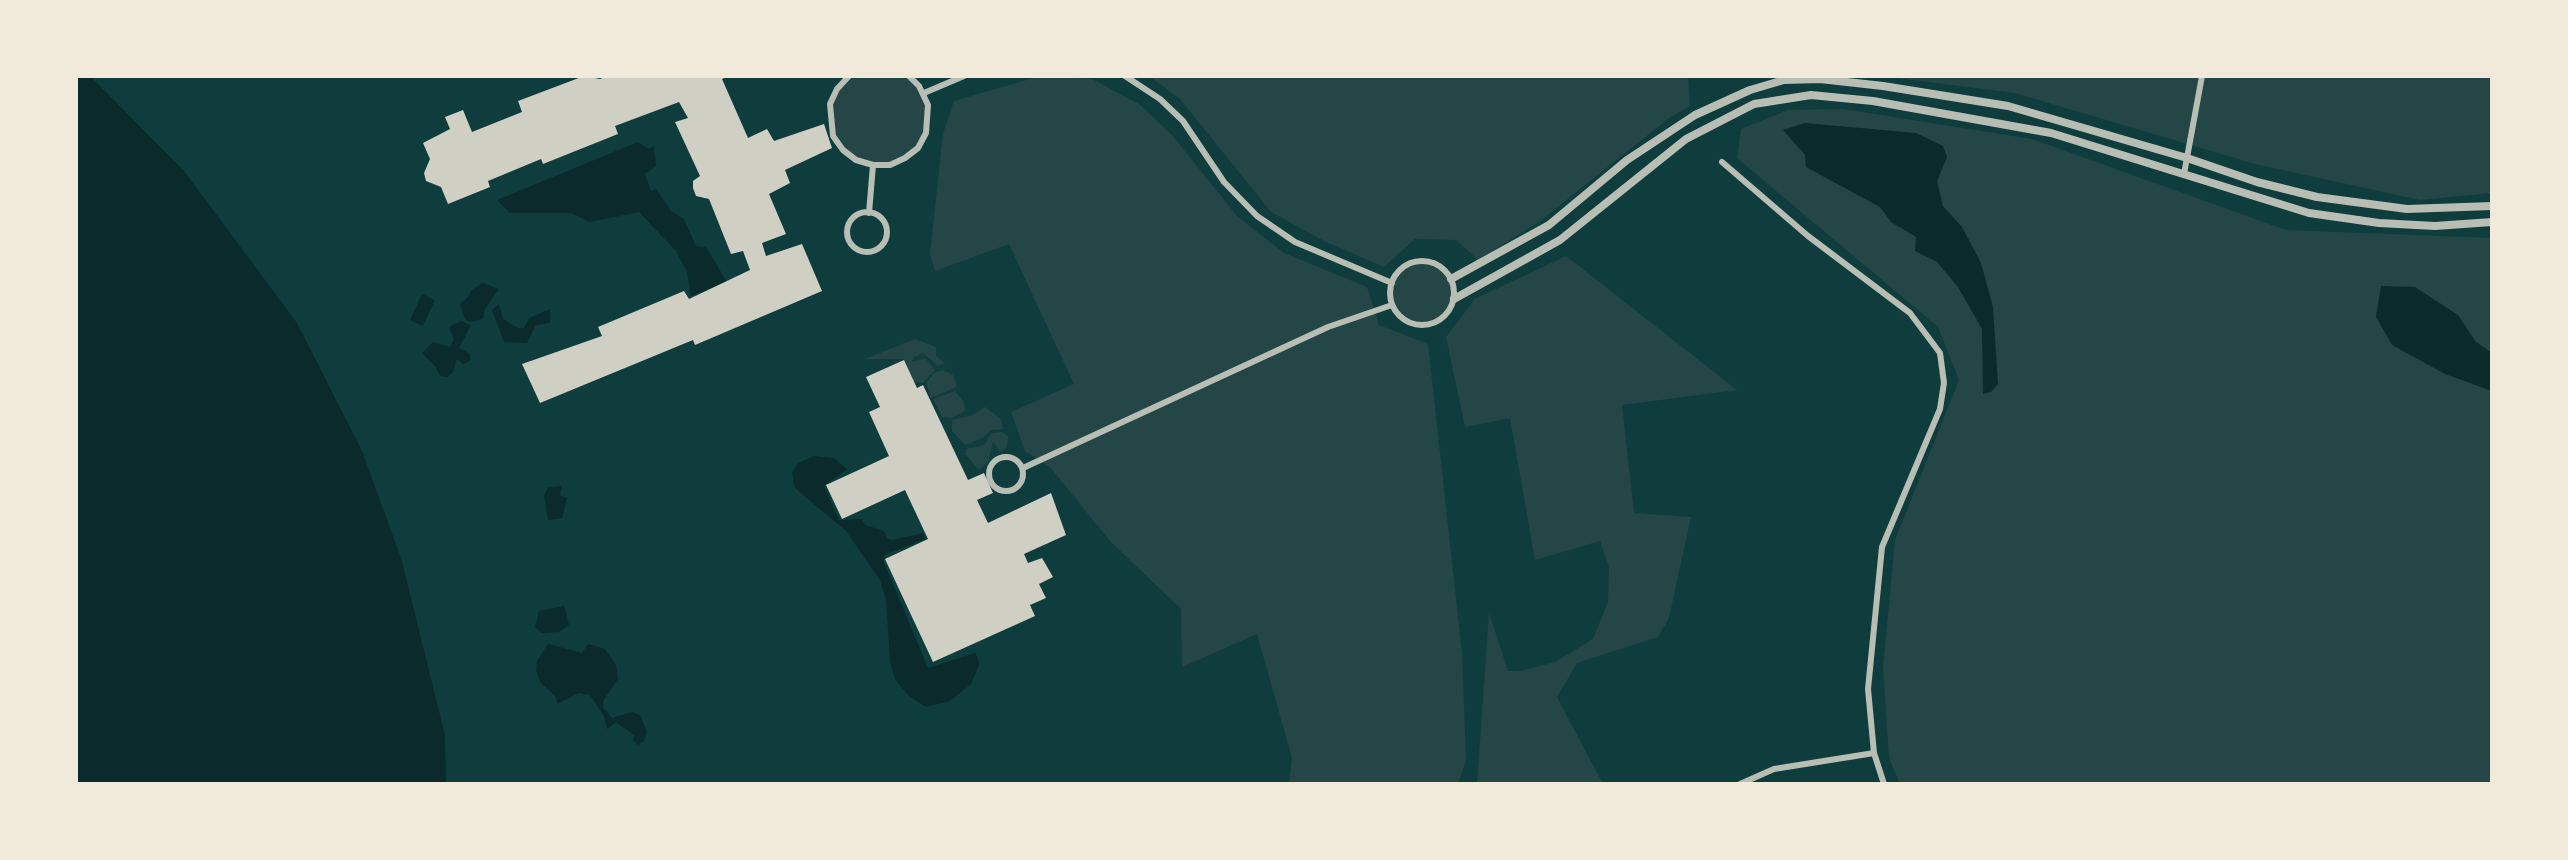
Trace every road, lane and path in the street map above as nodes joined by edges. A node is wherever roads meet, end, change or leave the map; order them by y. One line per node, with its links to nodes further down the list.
1 (833, 76): 7 (street)
2 (849, 76): 7 (street)
3 (909, 76): 8 (street)
4 (964, 76): 8 (street)
5 (1125, 76): 17 (street)
6 (2202, 76): 9 (street)
7 (842, 83): 11 (street)
8 (924, 93): 11 (street)
9 (2187, 158): 12 (street); 13 (street); 16 (street)
10 (1722, 162): 21 (street)
11 (873, 165): 14 (street)
12 (2184, 174): 15 (street); 18 (street)
13 (2492, 206)
14 (869, 213): 14 (street)
15 (2492, 222)
16 (1451, 279): 17 (street); 18 (street)
17 (1392, 283): 19 (street)
18 (1454, 299): 19 (street)
19 (1392, 305): 20 (street)
20 (1023, 468): 20 (street)
21 (1874, 753): 22 (street); 23 (street)
22 (1740, 784)
23 (1884, 784)

